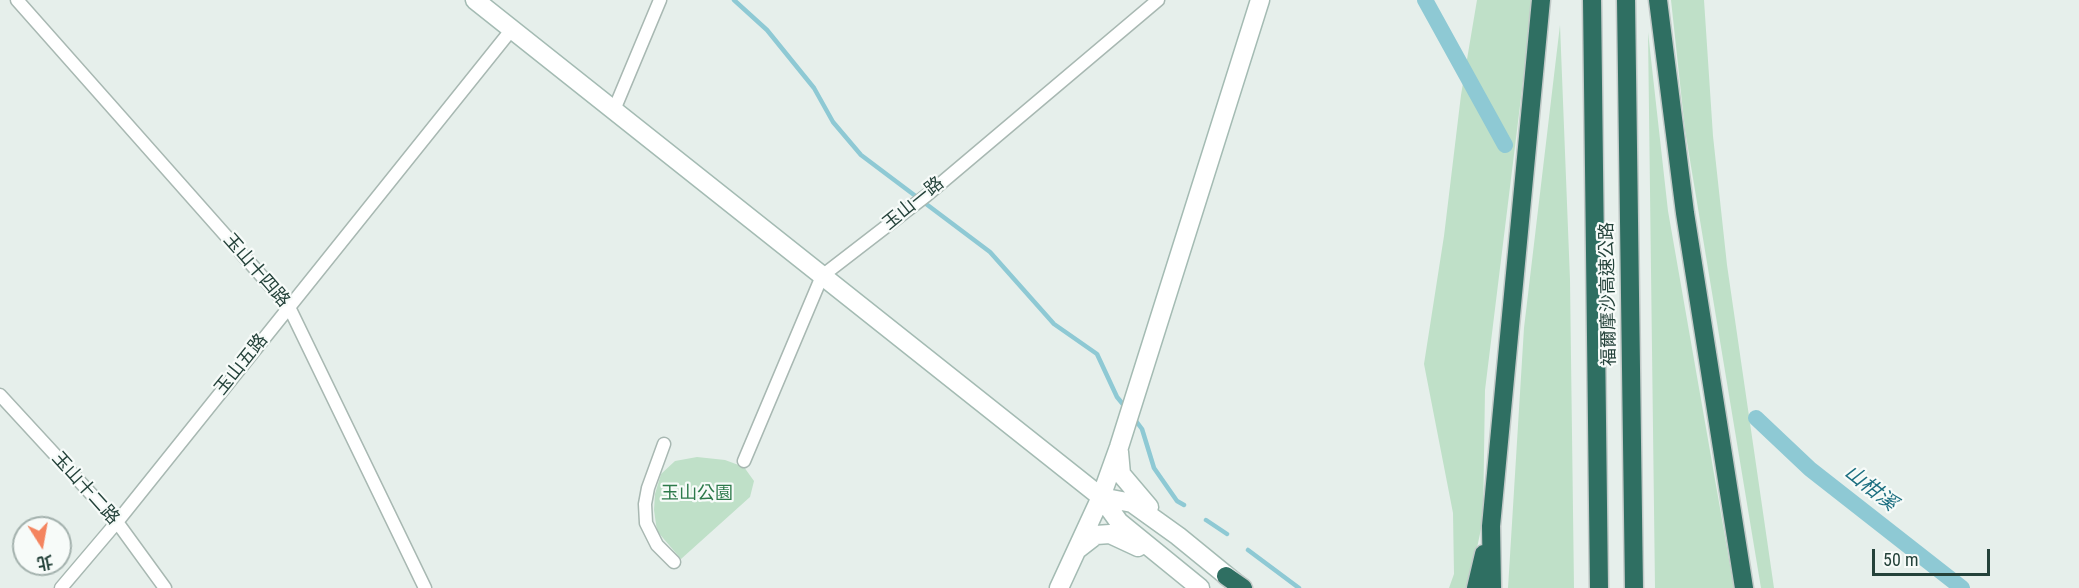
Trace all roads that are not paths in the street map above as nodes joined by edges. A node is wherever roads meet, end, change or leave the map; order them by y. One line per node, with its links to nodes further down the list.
1 (17, 0): 13 (street, 玉山十四路)
2 (475, 0): 10 (main road)
3 (660, 0): 11 (street)
4 (1158, 0): 12 (street, 玉山一路)
5 (1260, 0): 16 (main road)
6 (1541, 0): 20 (highway)
7 (1592, 0): 34 (highway, 福爾摩沙高速公路)
8 (1626, 0): 35 (highway, 福爾摩沙高速公路)
9 (1658, 0): 36 (highway)
10 (512, 29): 11 (main road); 13 (street, 玉山五路)
11 (614, 110): 12 (main road)
12 (822, 276): 17 (street, 玉山一路); 18 (main road)
13 (289, 307): 19 (street, 玉山五路); 28 (street, 玉山十四路)
14 (0, 395): 19 (street, 玉山十二路)
15 (664, 444): 23 (street)
16 (1119, 447): 18 (main road); 21 (main road)
17 (744, 461)
18 (1101, 497): 21 (main road); 22 (main road); 24 (main road)
19 (117, 522): 26 (street, 玉山五路); 27 (street, 玉山十二路)
20 (1491, 526): 32 (highway); 33 (highway)
21 (1178, 536): 25 (main road)
22 (1077, 550): 24 (main road); 29 (main road)
23 (674, 562)
24 (1168, 562): 30 (main road)
25 (1226, 576): 31 (highway)
26 (61, 588)
27 (165, 588)
28 (425, 588)
29 (1059, 588)
30 (1200, 588)
31 (1242, 588)
32 (1476, 588)
33 (1492, 588)
34 (1599, 588)
35 (1634, 588)
36 (1744, 588)

